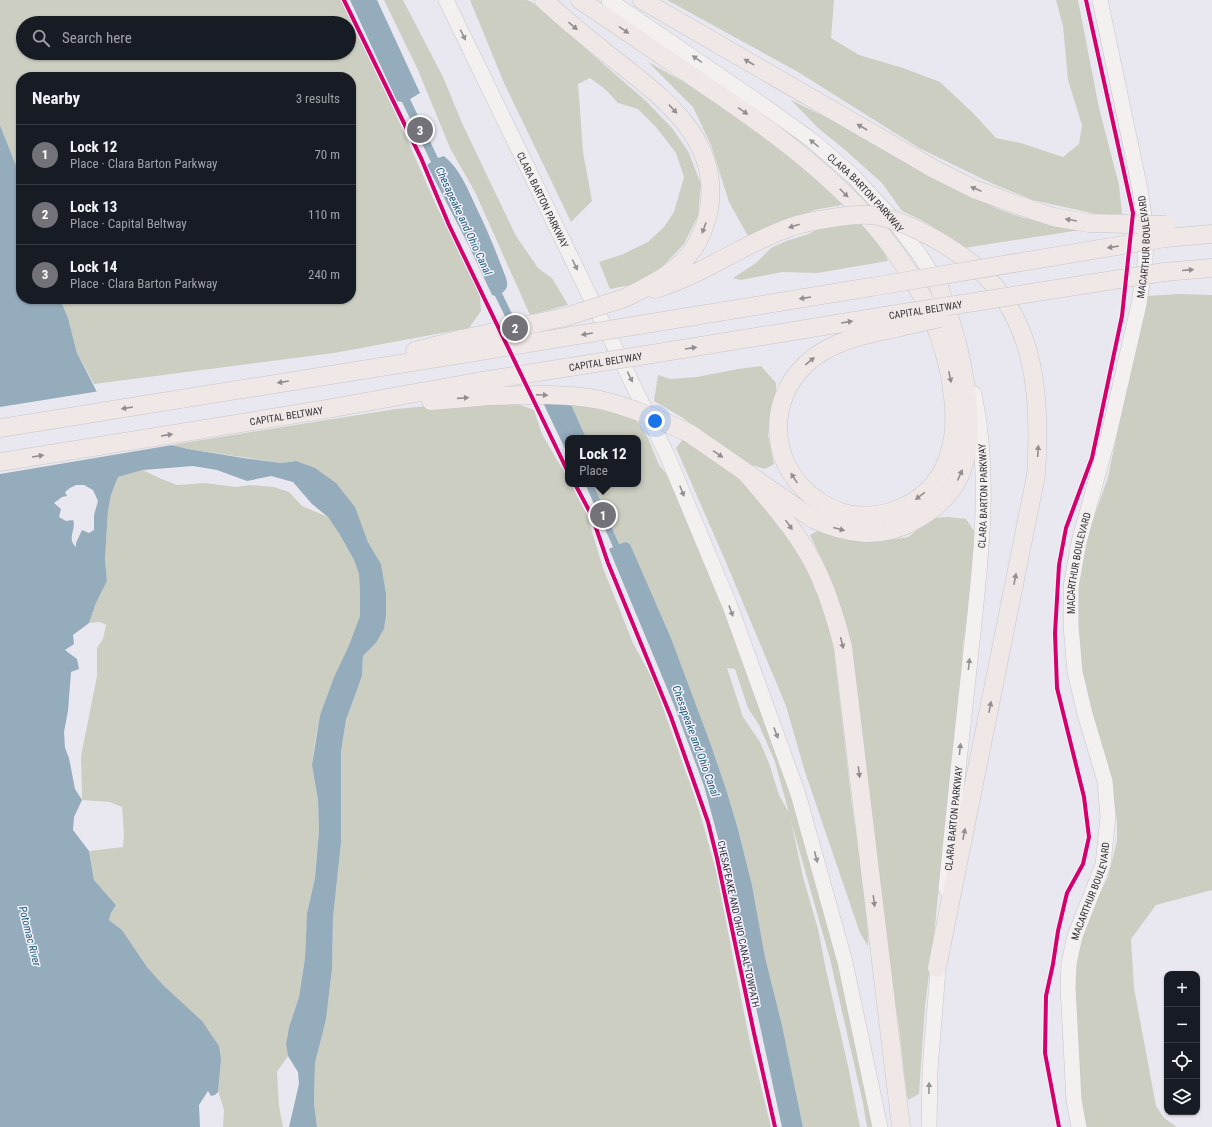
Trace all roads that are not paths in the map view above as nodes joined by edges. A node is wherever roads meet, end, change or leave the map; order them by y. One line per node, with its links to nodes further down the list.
1 (446, 0): 20 (main road, CLARA BARTON PARKWAY, one-way to 20)
2 (544, 0): 12 (highway, one-way to 12)
3 (580, 0): 13 (highway, one-way to 13)
4 (609, 0): 11 (main road, CLARA BARTON PARKWAY, one-way to 4)
5 (642, 0): 8 (highway, one-way to 5, bridge)
6 (1100, 0): 23 (main road, MACARTHUR BOULEVARD)
7 (1212, 227): 8 (highway)
8 (1165, 231): 9 (highway); 14 (highway, one-way to 14, bridge)
9 (1212, 234)
10 (1212, 268): 13 (highway, CAPITAL BELTWAY, one-way to 10, bridge)
11 (937, 280): 18 (highway, one-way to 11); 19 (main road, CLARA BARTON PARKWAY, one-way to 11)
12 (625, 298): 14 (highway, bridge); 19 (highway, one-way to 12, bridge)
13 (889, 322): 15 (highway, CAPITAL BELTWAY, one-way to 13, bridge)
14 (465, 346): 16 (highway, one-way to 16)
15 (486, 389): 17 (highway, CAPITAL BELTWAY, one-way to 15); 18 (highway, one-way to 18, bridge)
16 (0, 428)
17 (0, 462)
18 (746, 473): 21 (highway, one-way to 21)
19 (937, 968): 22 (main road, CLARA BARTON PARKWAY, one-way to 19)
20 (880, 1127)
21 (901, 1127)
22 (929, 1127)
23 (1080, 1127)

